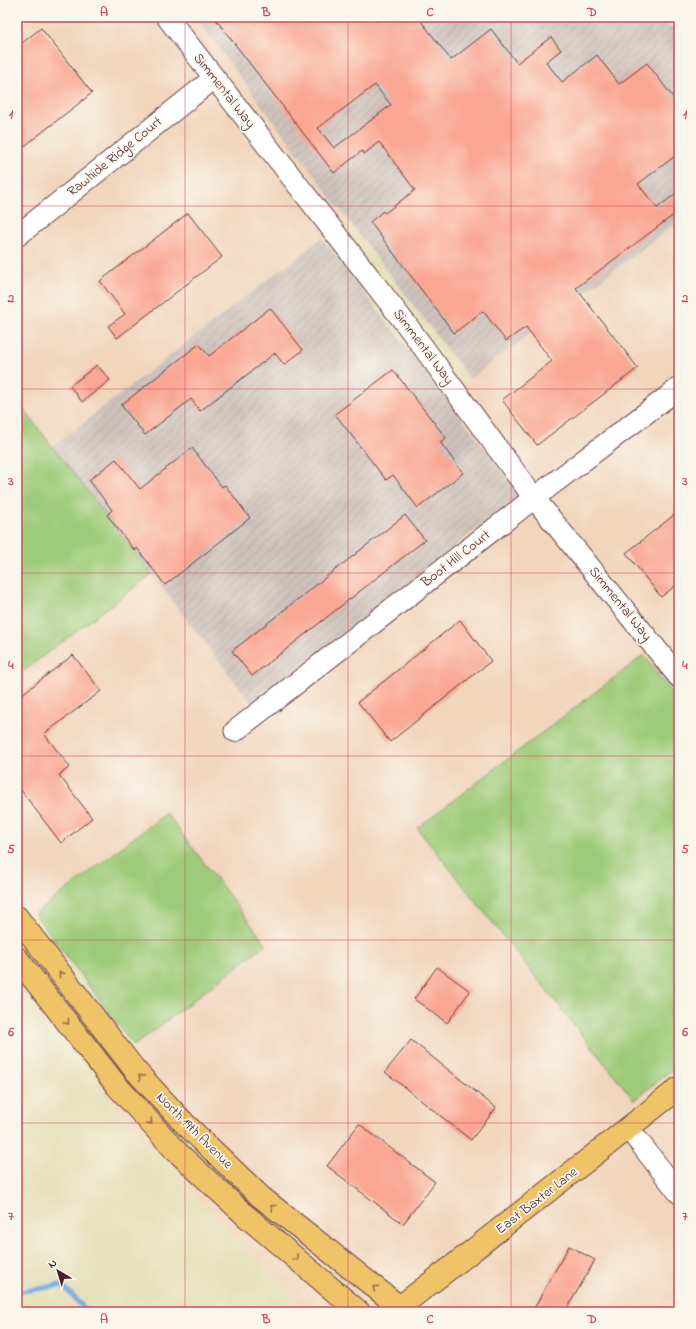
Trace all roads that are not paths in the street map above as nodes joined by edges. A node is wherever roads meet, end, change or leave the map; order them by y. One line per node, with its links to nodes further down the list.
1 (167, 17): 2 (street, Simmental Way)
2 (214, 79): 3 (street, Rawhide Ridge Court); 5 (street, Simmental Way)
3 (17, 236)
4 (679, 388): 5 (street, Boot Hill Court)
5 (534, 498): 6 (street, Simmental Way); 7 (street, Boot Hill Court)
6 (679, 677)
7 (234, 731)
8 (17, 917): 13 (main road, North 19th Avenue, one-way to 8)
9 (17, 958): 14 (main road, North 19th Avenue, one-way to 14)
10 (679, 1088): 11 (main road, East Baxter Lane)
11 (629, 1128): 12 (street); 13 (main road, East Baxter Lane)
12 (679, 1193)
13 (399, 1310)
14 (359, 1312)

